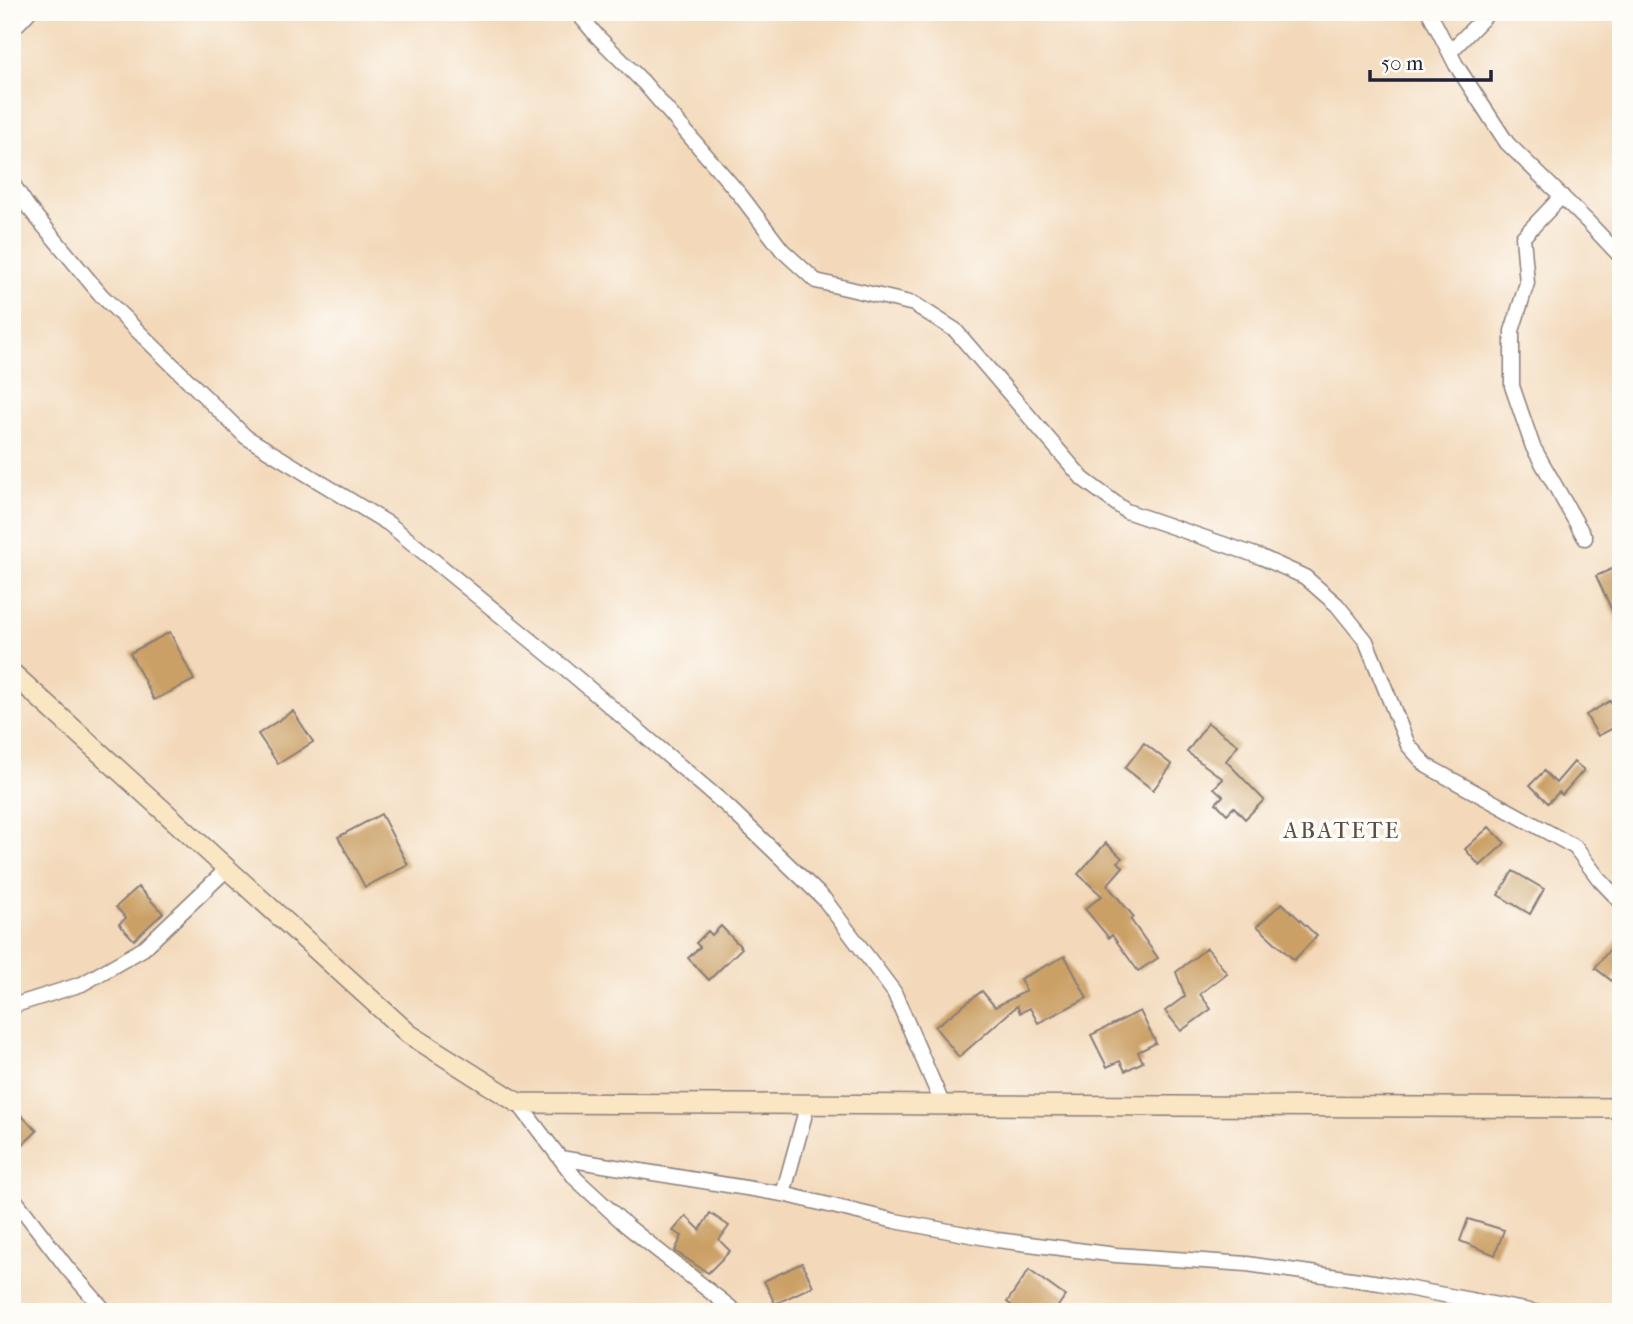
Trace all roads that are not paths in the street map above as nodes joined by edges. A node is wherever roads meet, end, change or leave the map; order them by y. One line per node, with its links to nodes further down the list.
1 (29, 12): 5 (street)
2 (577, 12): 13 (street)
3 (1429, 12): 6 (street)
4 (1489, 12): 6 (street)
5 (12, 30)
6 (1450, 52): 8 (street)
7 (12, 183): 17 (street)
8 (1562, 196): 9 (street); 10 (street)
9 (1621, 257)
10 (1585, 538)
11 (12, 673): 12 (main road)
12 (228, 868): 14 (street); 15 (main road)
13 (1621, 902)
14 (12, 1006)
15 (518, 1103): 16 (main road); 19 (street)
16 (808, 1103): 17 (main road); 20 (street)
17 (942, 1103): 18 (main road)
18 (1621, 1108)
19 (560, 1158): 20 (street); 23 (street)
20 (783, 1195): 24 (street)
21 (12, 1196): 22 (street)
22 (106, 1312)
23 (736, 1312)
24 (1535, 1312)

